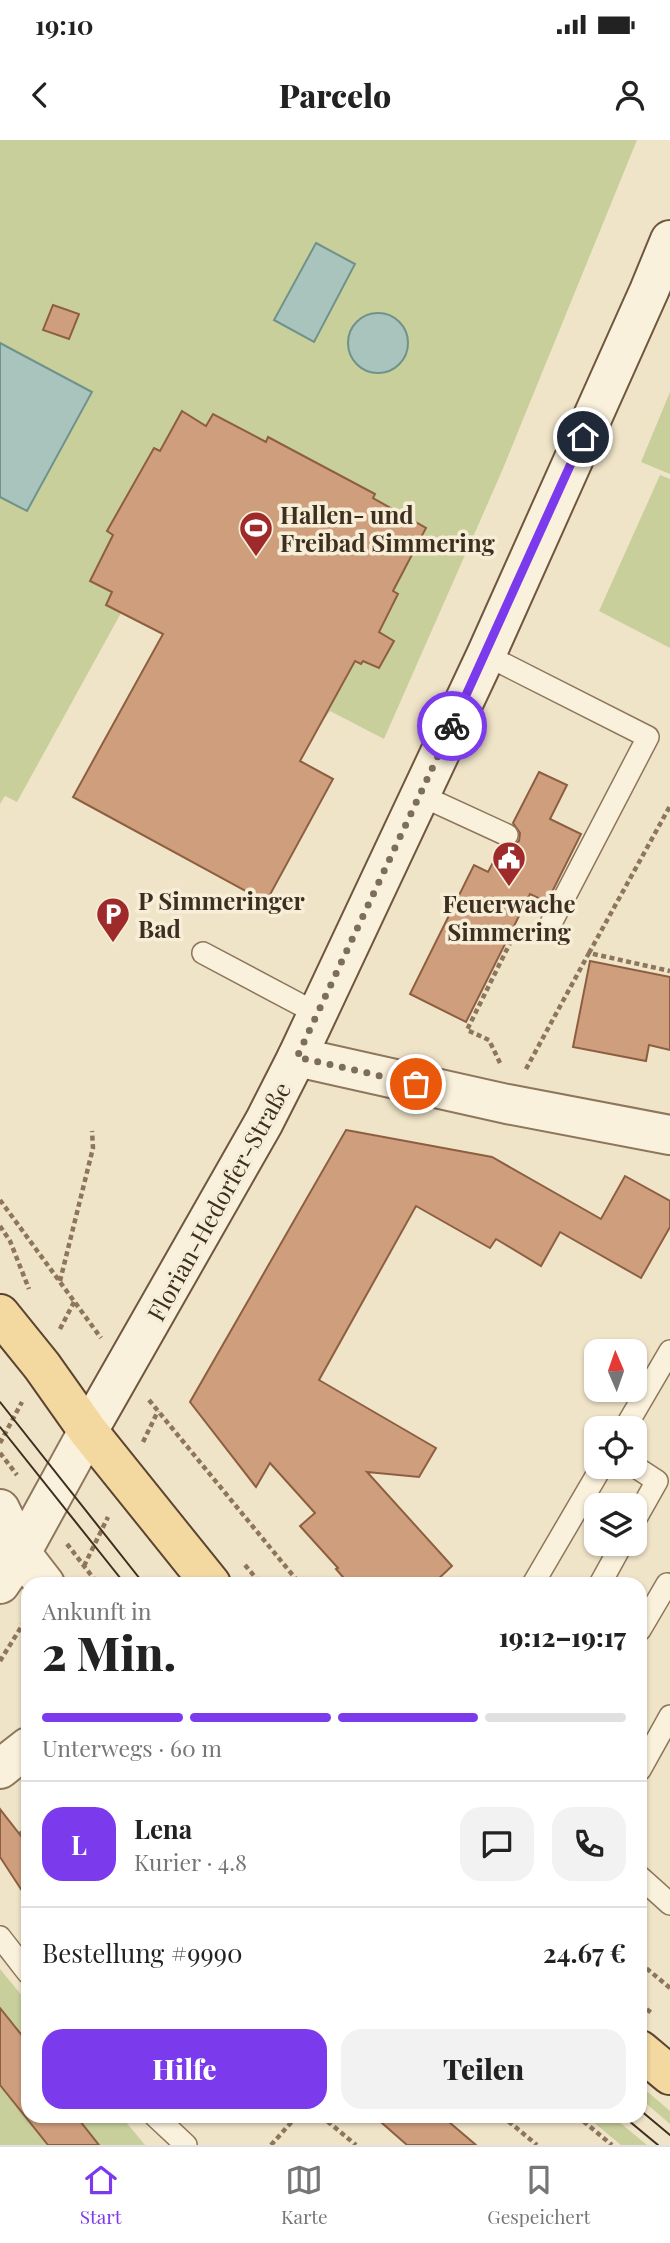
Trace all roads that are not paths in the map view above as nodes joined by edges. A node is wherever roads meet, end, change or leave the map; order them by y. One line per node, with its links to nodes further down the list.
1 (670, 240): 2 (main road, Florian-Hedorfer-Straße)
2 (486, 655): 3 (main road, Florian-Hedorfer-Straße); 5 (lane)
3 (420, 795): 4 (lane); 7 (main road, Florian-Hedorfer-Straße)
4 (507, 835)
5 (548, 929)
6 (203, 954): 7 (lane)
7 (316, 1013): 8 (main road, Florian-Hedorfer-Straße)
8 (297, 1057): 9 (main road); 13 (main road, Florian-Hedorfer-Straße)
9 (670, 1135)
10 (0, 1314): 13 (main road)
11 (670, 1351): 12 (lane)
12 (632, 1416)
13 (88, 1431): 18 (main road, Florian-Hedorfer-Straße); 21 (main road)
14 (647, 1474): 16 (lane)
15 (594, 1479): 22 (lane)
16 (647, 1499)
17 (0, 1509): 18 (main road)
18 (21, 1553): 20 (main road); 24 (main road, Florian-Hedorfer-Straße)
19 (615, 1556): 23 (lane)
20 (40, 1577)
21 (205, 1577)
22 (537, 1577)
23 (604, 1577)
24 (0, 1584)
25 (670, 1586): 26 (lane)
26 (647, 1618)
27 (670, 1716): 29 (lane)
28 (21, 1752): 30 (main road)
29 (647, 1757)
30 (0, 1769)
31 (647, 1882): 32 (lane)
32 (669, 1899)
33 (0, 1937): 34 (lane)
34 (21, 1964)
35 (647, 2056): 36 (main road)
36 (670, 2075)
37 (162, 2123): 38 (lane)
38 (186, 2145)

